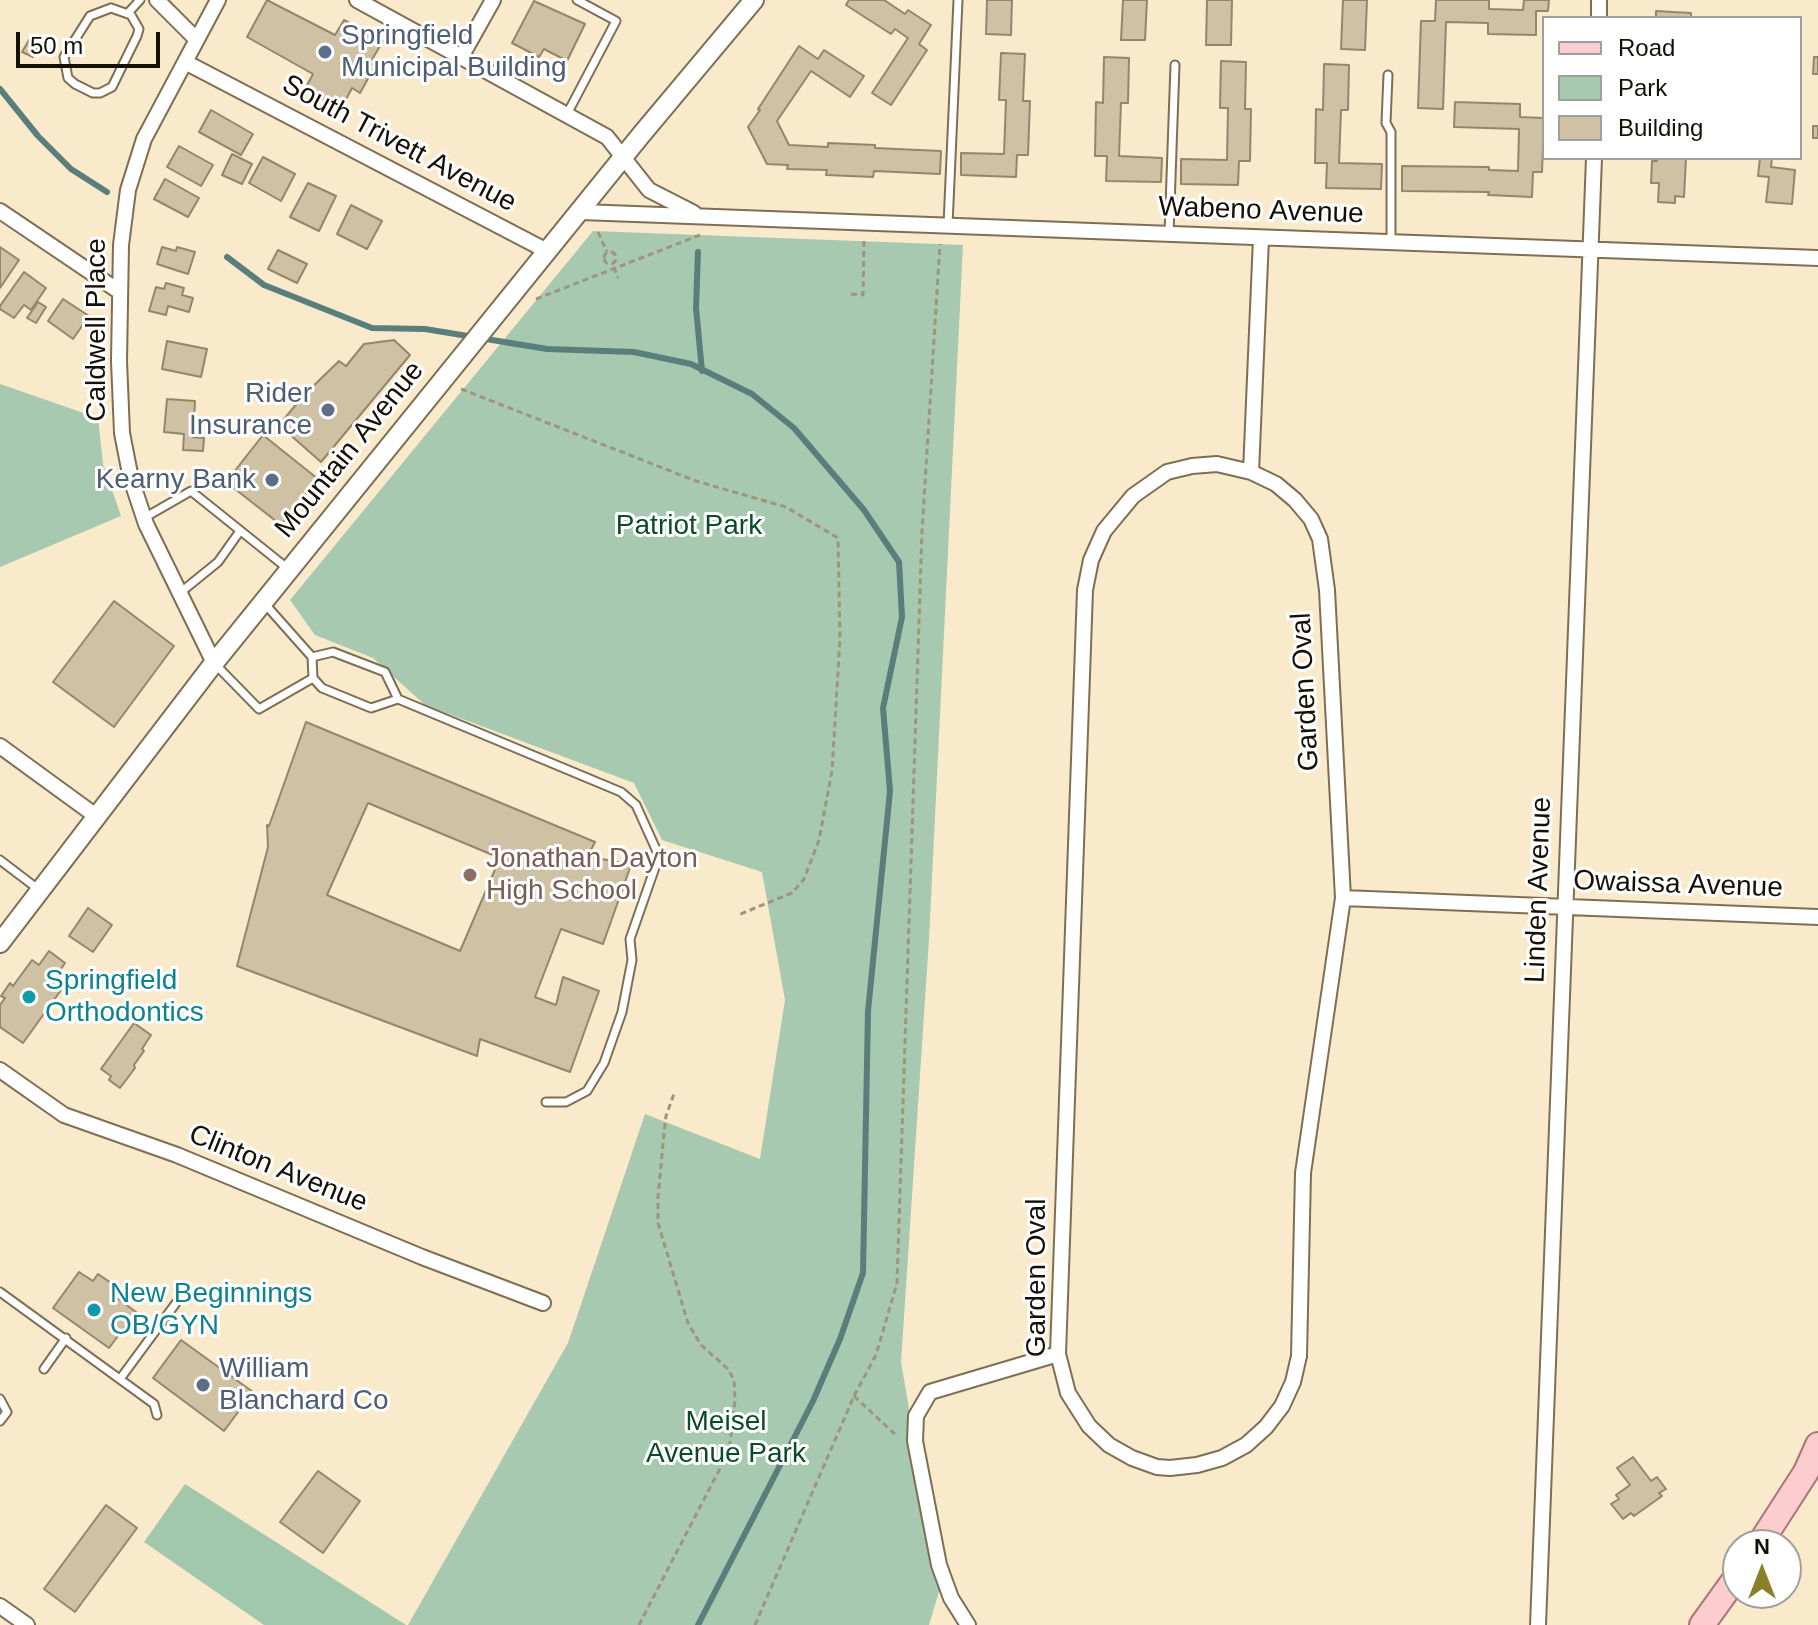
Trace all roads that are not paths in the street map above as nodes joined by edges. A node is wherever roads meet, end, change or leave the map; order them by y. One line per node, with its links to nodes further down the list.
1 (140, 0): 9 (lane)
2 (157, 0): 10 (street)
3 (218, 0): 10 (street, Caldwell Place)
4 (357, 0): 11 (street, Wabeno Avenue)
5 (493, 0): 11 (street)
6 (577, 0): 15 (lane)
7 (754, 0): 16 (street, Mountain Avenue)
8 (958, 0): 21 (lane)
9 (128, 13): 9 (lane)
10 (196, 39): 12 (street, Caldwell Place)
11 (461, 57): 15 (street, Wabeno Avenue)
12 (185, 62): 26 (street, South Trivett Avenue); 28 (street, Caldwell Place)
13 (1175, 65): 22 (lane)
14 (1388, 75): 24 (lane)
15 (566, 116): 16 (street, Wabeno Avenue)
16 (625, 157): 19 (street, Mountain Avenue); 20 (street, Wabeno Avenue)
17 (1594, 160): 25 (street, Linden Avenue)
18 (0, 211): 28 (street)
19 (581, 212): 20 (street, Wabeno Avenue); 26 (street, Mountain Avenue)
20 (702, 217): 21 (street, Wabeno Avenue)
21 (948, 225): 22 (street, Wabeno Avenue)
22 (1169, 234): 23 (street, Wabeno Avenue)
23 (1261, 238): 24 (street, Wabeno Avenue); 29 (street)
24 (1391, 242): 25 (street, Wabeno Avenue)
25 (1590, 249): 27 (street, Wabeno Avenue); 44 (street, Linden Avenue)
26 (547, 251): 32 (street, Mountain Avenue)
27 (1818, 258)
28 (120, 292): 30 (street, Caldwell Place)
29 (1251, 472): 43 (street, Garden Oval); 53 (street, Garden Oval)
30 (144, 518): 31 (lane); 33 (street, Caldwell Place)
31 (240, 531): 32 (lane); 33 (lane)
32 (289, 569): 34 (street, Mountain Avenue)
33 (181, 592): 36 (street, Caldwell Place)
34 (263, 602): 35 (lane); 36 (street, Mountain Avenue)
35 (312, 657): 37 (lane); 38 (lane)
36 (214, 663): 37 (lane); 40 (street, Mountain Avenue)
37 (313, 678): 38 (lane)
38 (398, 699): 48 (lane)
39 (0, 746): 40 (street)
40 (96, 816): 42 (street, Mountain Avenue)
41 (0, 860): 42 (lane)
42 (40, 890): 46 (street, Mountain Avenue)
43 (1343, 898): 44 (street, Owaissa Avenue); 53 (street, Garden Oval)
44 (1564, 907): 45 (street, Owaissa Avenue); 65 (street, Linden Avenue)
45 (1818, 917)
46 (0, 943)
47 (0, 1070): 51 (street, Clinton Avenue)
48 (546, 1102)
49 (0, 1292): 52 (lane)
50 (176, 1303): 55 (lane)
51 (543, 1303)
52 (66, 1338): 54 (lane); 55 (lane)
53 (1058, 1354): 64 (street)
54 (44, 1369)
55 (120, 1379): 57 (lane)
56 (0, 1399): 58 (lane)
57 (157, 1415)
58 (0, 1421)
59 (1818, 1445): 60 (main road)
60 (1769, 1529)
61 (1722, 1597): 66 (main road)
62 (0, 1606): 63 (street)
63 (27, 1625)
64 (968, 1625)
65 (1538, 1625)
66 (1702, 1625)

